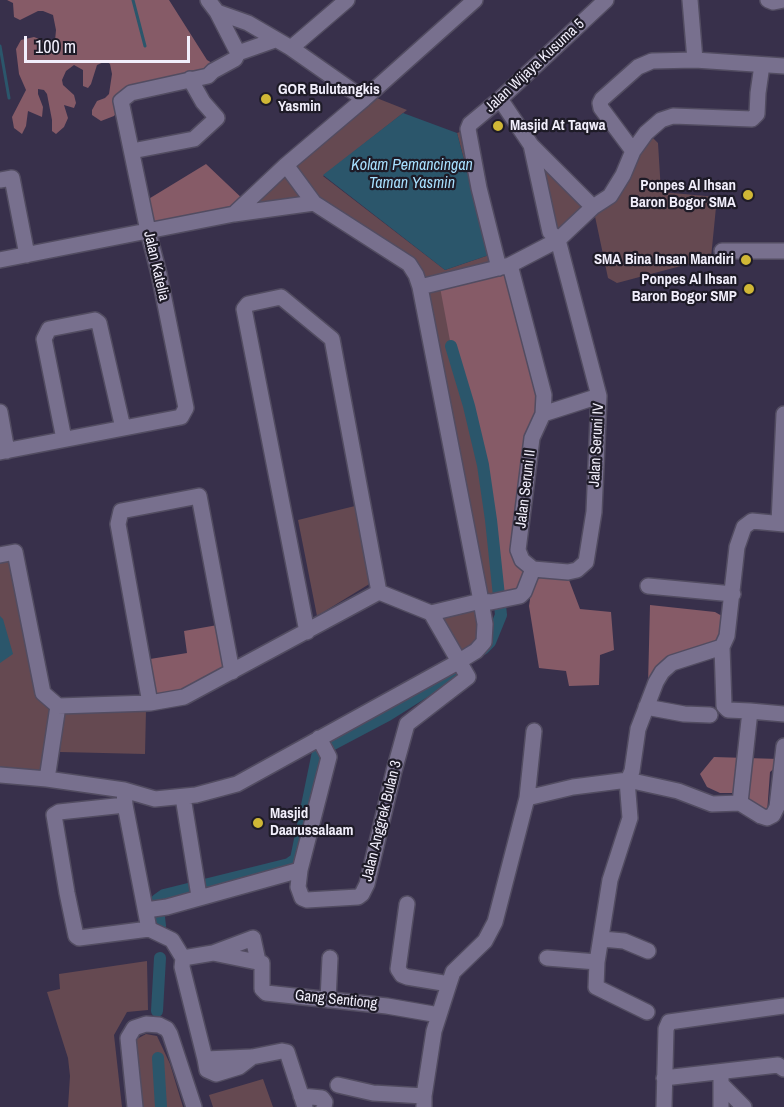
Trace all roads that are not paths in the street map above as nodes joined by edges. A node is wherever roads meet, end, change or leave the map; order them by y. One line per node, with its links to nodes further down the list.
1 (347, 0): 9 (street)
2 (475, 0): 15 (street)
3 (606, 0): 16 (street, Jalan Wijaya Kusuma 5)
4 (690, 0): 11 (street)
5 (768, 0): 6 (street)
6 (784, 0)
7 (213, 6): 8 (street); 10 (street)
8 (276, 40): 9 (street); 10 (street, Jalan Katelia)
9 (291, 48): 15 (street)
10 (238, 53): 14 (street, Jalan Katelia)
11 (695, 60): 12 (street); 20 (street)
12 (762, 65): 13 (street); 20 (street)
13 (784, 66)
14 (190, 79): 19 (street, Jalan Katelia); 19 (street)
15 (364, 99): 21 (street)
16 (500, 99): 17 (street, Jalan Wijaya Kusuma 5); 18 (street)
17 (468, 133): 32 (street, Jalan Seruni II)
18 (531, 145): 24 (street); 27 (street, Jalan Seruni IV)
19 (132, 151): 26 (street, Jalan Katelia)
20 (633, 151): 24 (street)
21 (286, 165): 23 (street); 25 (street)
22 (0, 180): 30 (street)
23 (314, 202): 25 (street); 33 (street)
24 (593, 207): 27 (street)
25 (234, 214): 26 (street)
26 (148, 231): 30 (street); 38 (street, Jalan Katelia)
27 (558, 240): 32 (street); 34 (street, Jalan Seruni IV)
28 (722, 251): 29 (street)
29 (784, 252)
30 (27, 255): 31 (street)
31 (0, 260)
32 (504, 267): 33 (street); 36 (street, Jalan Seruni II)
33 (420, 286): 47 (street)
34 (599, 396): 36 (street); 43 (street, Jalan Seruni IV)
35 (0, 412): 40 (street)
36 (543, 414): 43 (street, Jalan Seruni II)
37 (784, 414): 41 (street)
38 (123, 428): 39 (street, Jalan Katelia); 39 (street)
39 (64, 439): 40 (street, Jalan Katelia)
40 (3, 452)
41 (782, 523): 46 (street)
42 (0, 555): 54 (street)
43 (532, 569): 47 (street)
44 (648, 586): 46 (street)
45 (379, 592): 48 (street); 49 (street); 49 (street)
46 (733, 594): 50 (street)
47 (487, 601): 48 (street); 51 (street)
48 (431, 613): 51 (street)
49 (307, 633): 52 (street)
50 (722, 647): 55 (street); 56 (street)
51 (462, 668): 60 (street); 69 (street, Jalan Anggrek Bulan 3)
52 (232, 672): 53 (street); 53 (street)
53 (150, 703): 54 (street)
54 (58, 706): 63 (street)
55 (646, 707): 58 (street); 64 (street)
56 (750, 711): 57 (street); 68 (street)
57 (784, 714)
58 (710, 716)
59 (534, 731): 67 (street)
60 (322, 744): 65 (street); 69 (street, Jalan Anggrek Bulan 3)
61 (784, 746): 68 (street)
62 (0, 775): 63 (street)
63 (47, 779): 66 (street)
64 (627, 780): 67 (street); 68 (street); 74 (street)
65 (183, 797): 66 (street); 70 (street)
66 (125, 798): 72 (street); 73 (street)
67 (528, 798): 82 (street)
68 (740, 803)
69 (300, 870): 70 (street)
70 (198, 889): 72 (street)
71 (406, 904): 82 (street)
72 (148, 909): 73 (street)
73 (149, 929): 77 (street)
74 (602, 939): 75 (street); 81 (street)
75 (648, 951)
76 (213, 953): 77 (street); 80 (street); 80 (street)
77 (183, 958): 91 (street)
78 (330, 958): 83 (street)
79 (547, 958): 81 (street)
80 (260, 962): 83 (street, Gang Sentiong)
81 (597, 962): 85 (street)
82 (448, 984): 86 (street)
83 (328, 1000): 86 (street, Gang Sentiong)
84 (784, 1006): 88 (street)
85 (647, 1012)
86 (439, 1015): 92 (street)
87 (784, 1069): 89 (street)
88 (664, 1078): 89 (street); 96 (street)
89 (722, 1079): 97 (street); 98 (street)
90 (338, 1085): 92 (street)
91 (303, 1101): 95 (street)
92 (424, 1101)
93 (135, 1107): 94 (street)
94 (194, 1107)
95 (324, 1107)
96 (664, 1107)
97 (721, 1107)
98 (744, 1107)

